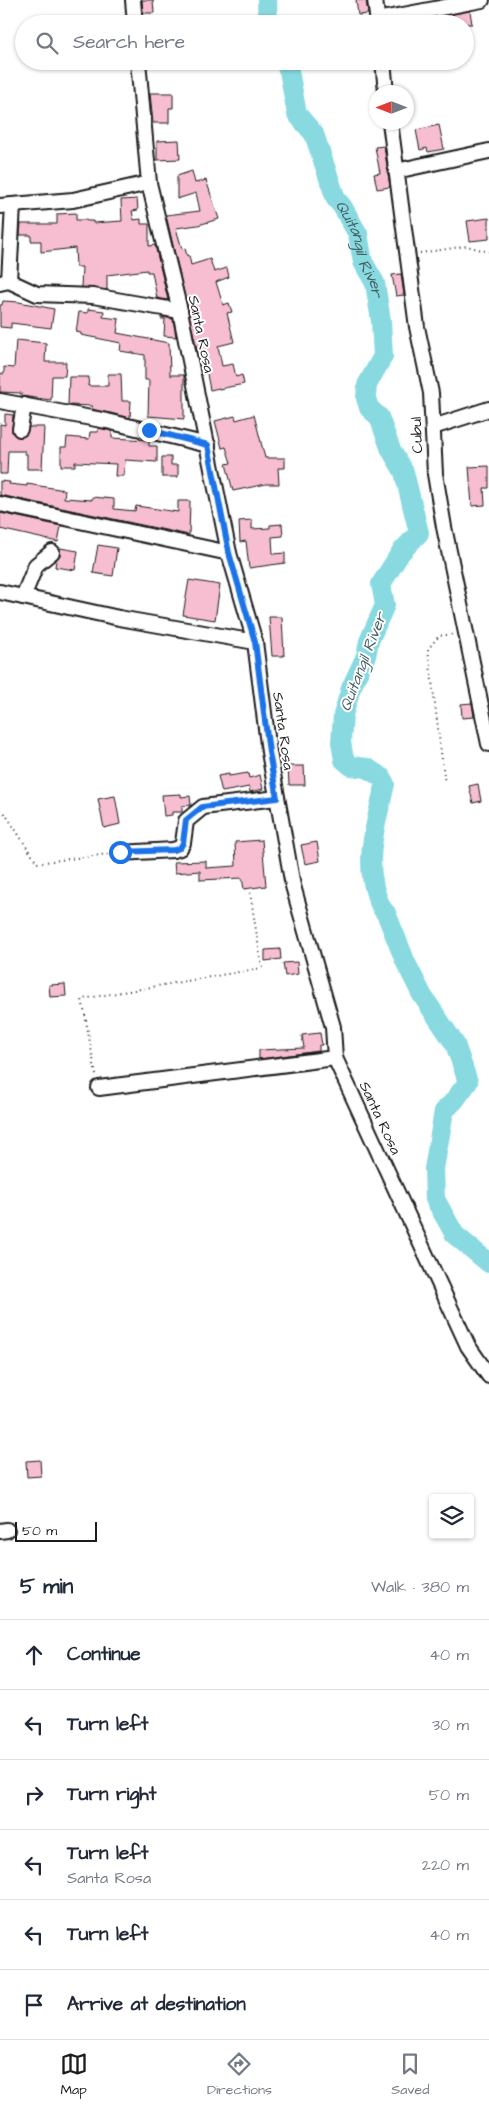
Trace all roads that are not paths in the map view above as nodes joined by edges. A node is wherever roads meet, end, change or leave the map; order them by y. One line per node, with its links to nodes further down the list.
1 (133, 0): 4 (street)
2 (375, 0): 5 (street)
3 (482, 0): 6 (street)
4 (134, 15)
5 (377, 15)
6 (411, 15)
7 (139, 70): 13 (street, Santa Rosa)
8 (384, 70): 9 (street)
9 (385, 85)
10 (391, 130): 12 (street, Cubul)
11 (489, 151): 12 (street)
12 (396, 171): 20 (street, Cubul)
13 (149, 183): 14 (street); 16 (street, Santa Rosa)
14 (7, 205): 15 (street)
15 (5, 282): 16 (street)
16 (180, 311): 22 (street, Santa Rosa)
17 (0, 401): 18 (street)
18 (24, 405): 21 (street); 22 (street)
19 (489, 409): 20 (street)
20 (433, 428): 29 (street, Cubul)
21 (20, 429)
22 (208, 445): 25 (street, Santa Rosa)
23 (0, 504): 25 (street)
24 (52, 552): 27 (street)
25 (229, 553): 28 (street, Santa Rosa)
26 (0, 592): 27 (street)
27 (23, 597): 28 (street)
28 (255, 642): 30 (street, Santa Rosa)
29 (489, 744)
30 (277, 798): 31 (street); 32 (street, Santa Rosa)
31 (120, 852)
32 (335, 1058): 33 (street); 34 (street, Santa Rosa)
33 (99, 1088)
34 (489, 1376)

